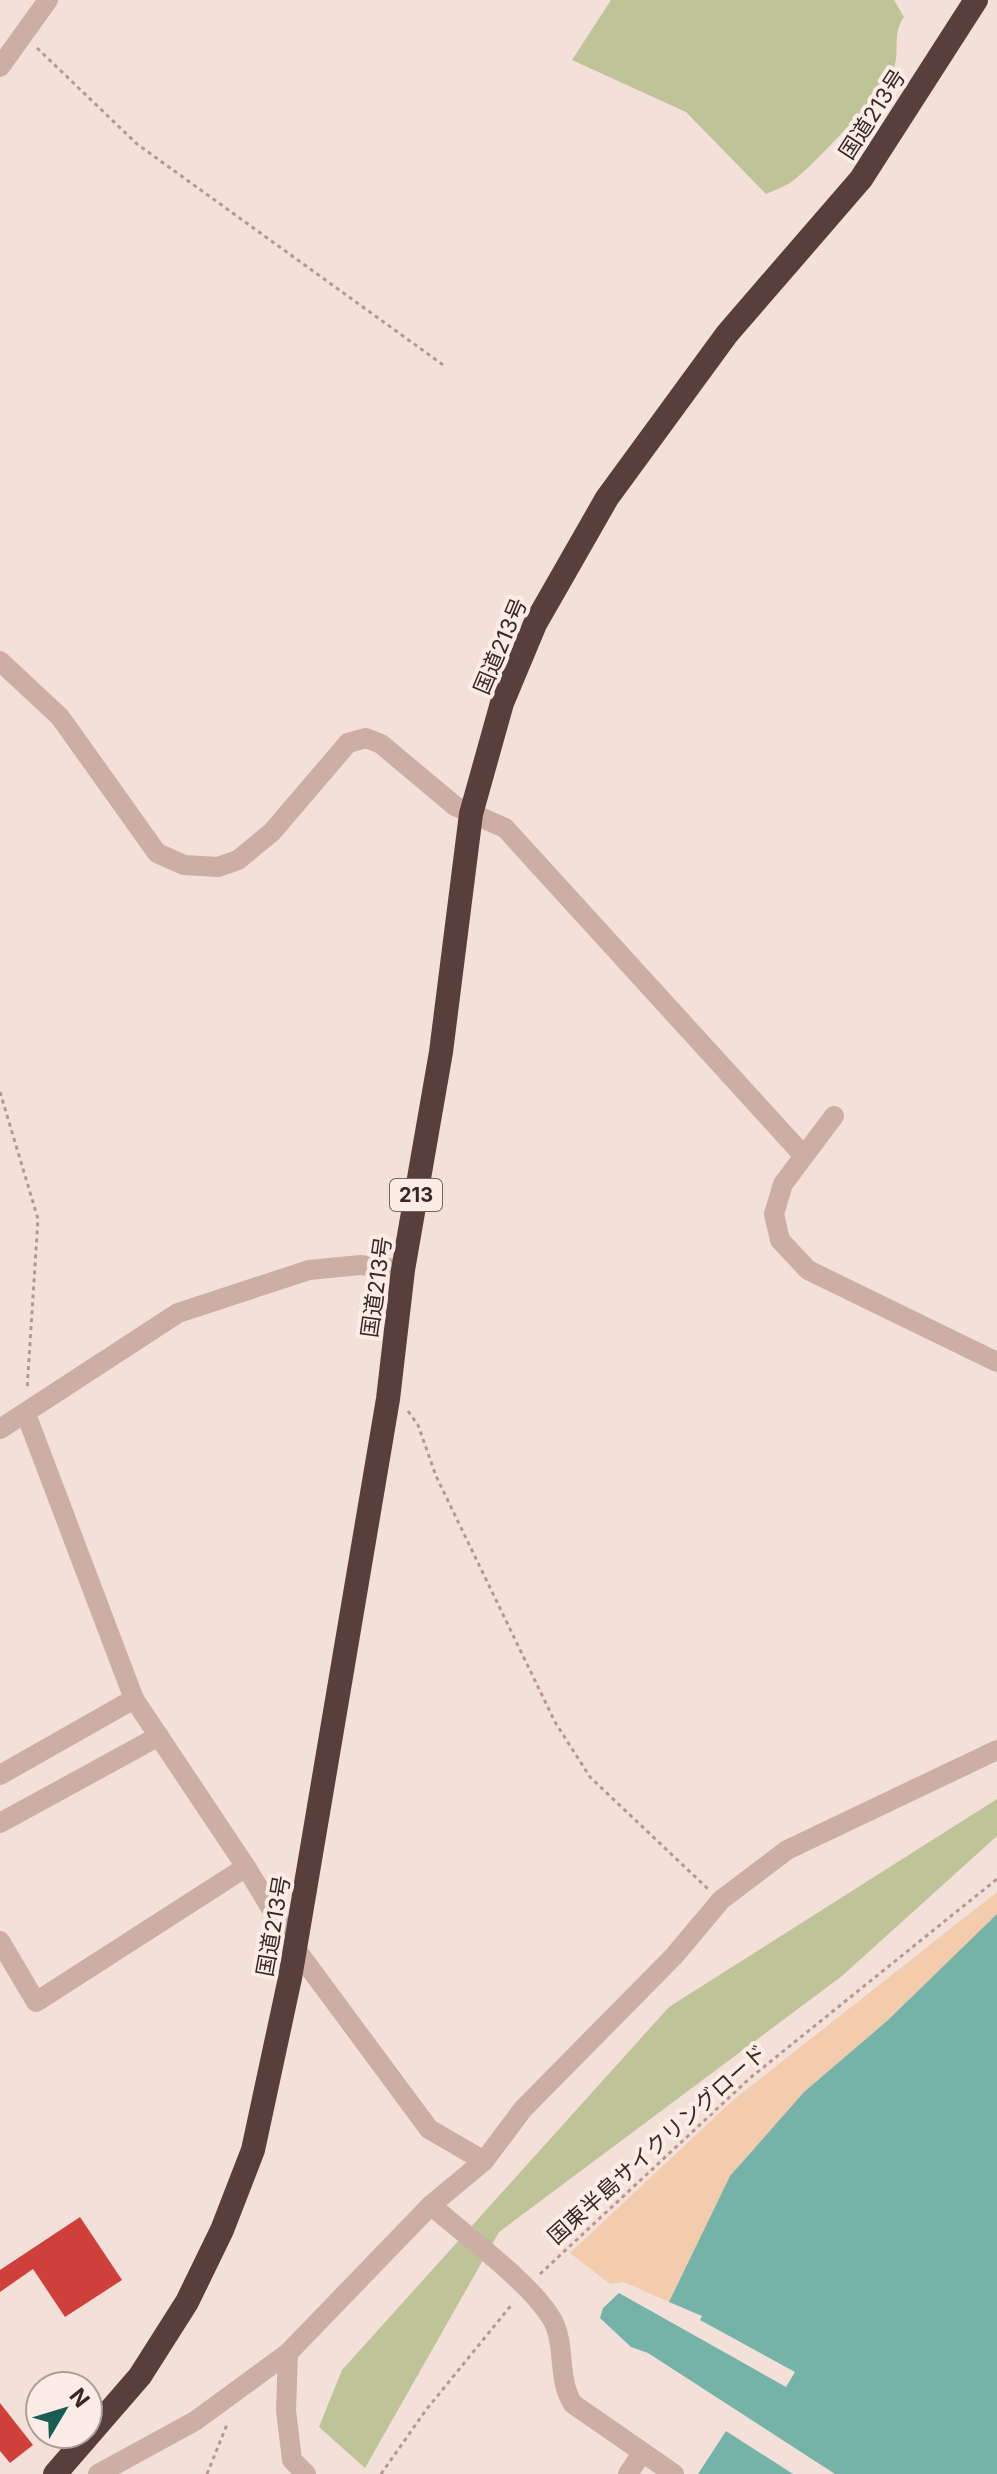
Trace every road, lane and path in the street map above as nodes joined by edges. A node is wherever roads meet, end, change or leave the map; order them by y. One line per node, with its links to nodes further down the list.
1 (48, 0): 3 (street)
2 (976, 0): 7 (highway, 国道213号 / 213)
3 (24, 35): 4 (street); 5 (path)
4 (0, 67)
5 (446, 367)
6 (0, 661): 7 (street)
7 (471, 814): 10 (street); 11 (highway, 国道213号 / 213)
8 (0, 1092): 14 (path)
9 (834, 1116): 10 (street)
10 (803, 1155): 12 (street)
11 (403, 1270): 13 (highway, 国道213号 / 213); 14 (street)
12 (997, 1362)
13 (388, 1399): 23 (path); 25 (highway, 国道213号 / 213)
14 (26, 1414): 15 (street); 16 (street)
15 (0, 1429)
16 (134, 1699): 17 (street); 19 (street)
17 (159, 1736): 20 (street); 21 (street)
18 (997, 1750): 23 (street)
19 (0, 1775)
20 (0, 1823)
21 (246, 1867): 24 (street); 25 (street)
22 (997, 1879): 28 (path, 国東半島サイクリングロード)
23 (721, 1900): 26 (street)
24 (0, 1941)
25 (295, 1948): 26 (street); 32 (highway, 国道213号 / 213)
26 (484, 2161): 27 (street)
27 (431, 2205): 28 (street); 29 (street)
28 (525, 2288): 31 (street); 36 (path, 国東半島サイクリングロード)
29 (288, 2353): 30 (street); 35 (street)
30 (240, 2390): 33 (street); 34 (path)
31 (642, 2453): 37 (street); 38 (street)
32 (55, 2474)
33 (98, 2474)
34 (207, 2474)
35 (306, 2474)
36 (381, 2474)
37 (628, 2474)
38 (674, 2474)

